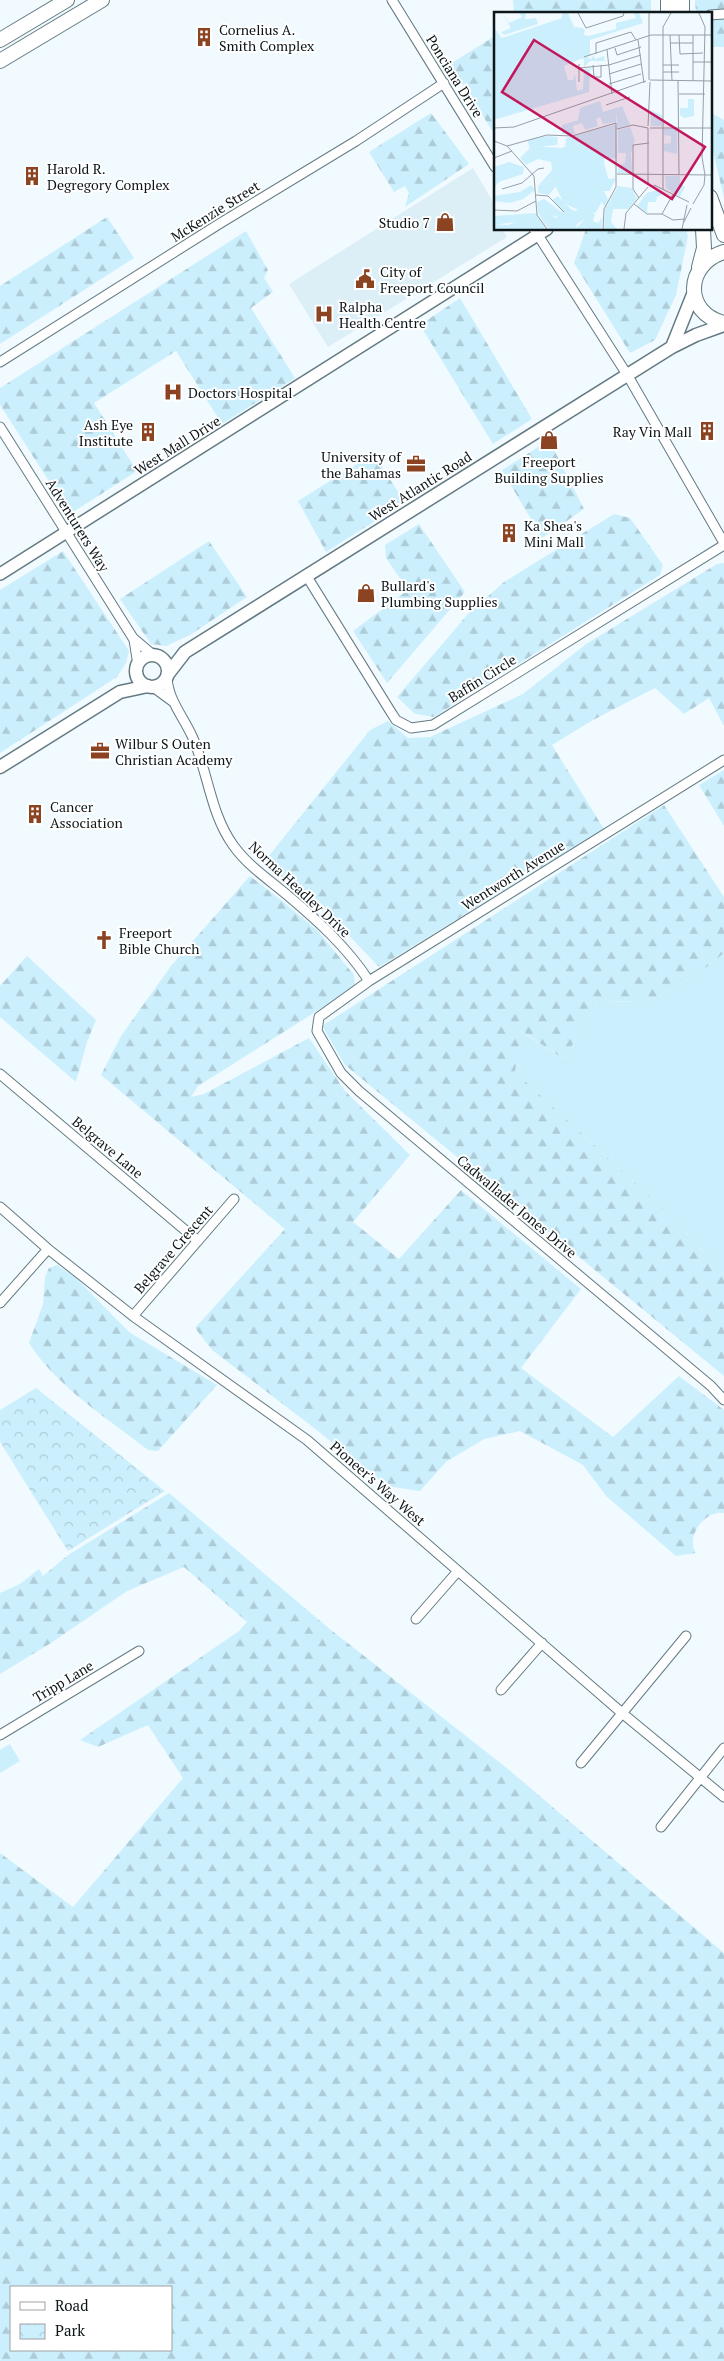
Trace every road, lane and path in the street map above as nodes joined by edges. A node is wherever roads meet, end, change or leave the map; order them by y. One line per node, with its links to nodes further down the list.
1 (67, 0): 4 (main road)
2 (102, 0): 5 (main road)
3 (392, 0): 6 (street, Ponciana Drive)
4 (0, 40)
5 (0, 61)
6 (444, 83): 7 (street, Ponciana Drive); 17 (street, McKenzie Street)
7 (494, 165)
8 (712, 202): 11 (main road)
9 (703, 230): 13 (main road)
10 (540, 231): 18 (street); 20 (street, West Mall Drive)
11 (724, 235)
12 (724, 252): 13 (main road)
13 (698, 270): 14 (main road)
14 (694, 292): 15 (main road); 16 (main road)
15 (724, 324): 16 (main road, West Atlantic Road)
16 (672, 348): 18 (main road, West Atlantic Road)
17 (0, 362)
18 (628, 376): 21 (street); 23 (main road, West Atlantic Road)
19 (0, 427): 20 (street, Adventurers Way)
20 (65, 531): 22 (street, West Mall Drive); 24 (street, Adventurers Way)
21 (724, 544): 23 (street, Baffin Circle)
22 (0, 574)
23 (306, 575): 25 (main road, West Atlantic Road)
24 (133, 638): 26 (street, Adventurers Way); 27 (street, Adventurers Way)
25 (185, 652): 26 (main road, West Atlantic Road); 28 (main road, West Atlantic Road)
26 (155, 656): 27 (main road, West Atlantic Road); 28 (main road)
27 (138, 666): 29 (main road); 30 (main road, West Atlantic Road)
28 (167, 676): 29 (main road, West Atlantic Road); 31 (street, Norma Headley Drive)
29 (151, 687): 30 (main road, West Atlantic Road); 31 (street, Norma Headley Drive)
30 (120, 692): 33 (main road, West Atlantic Road)
31 (174, 703): 34 (street, Norma Headley Drive)
32 (724, 760): 34 (street, Wentworth Avenue)
33 (0, 767)
34 (369, 981): 35 (street, Wentworth Avenue)
35 (319, 1017): 43 (street, Cadwallader Jones Drive)
36 (0, 1074): 39 (street, Belgrave Lane)
37 (234, 1199): 39 (street, Belgrave Crescent)
38 (0, 1207): 40 (street, Pioneer's Way West)
39 (198, 1241): 42 (street, Belgrave Crescent)
40 (48, 1249): 41 (street); 42 (street, Pioneer's Way West)
41 (0, 1303)
42 (133, 1316): 44 (street, Pioneer's Way West)
43 (724, 1400)
44 (458, 1571): 45 (street); 47 (street, Pioneer's Way West)
45 (416, 1619)
46 (686, 1636): 50 (street)
47 (542, 1643): 49 (street); 50 (street, Pioneer's Way West)
48 (140, 1651): 51 (street, Tripp Lane)
49 (501, 1690)
50 (622, 1713): 53 (street); 54 (street, Pioneer's Way West)
51 (0, 1735)
52 (724, 1748): 54 (street)
53 (581, 1763)
54 (701, 1777): 55 (street, Pioneer's Way West); 56 (street)
55 (724, 1797)
56 (661, 1827)

